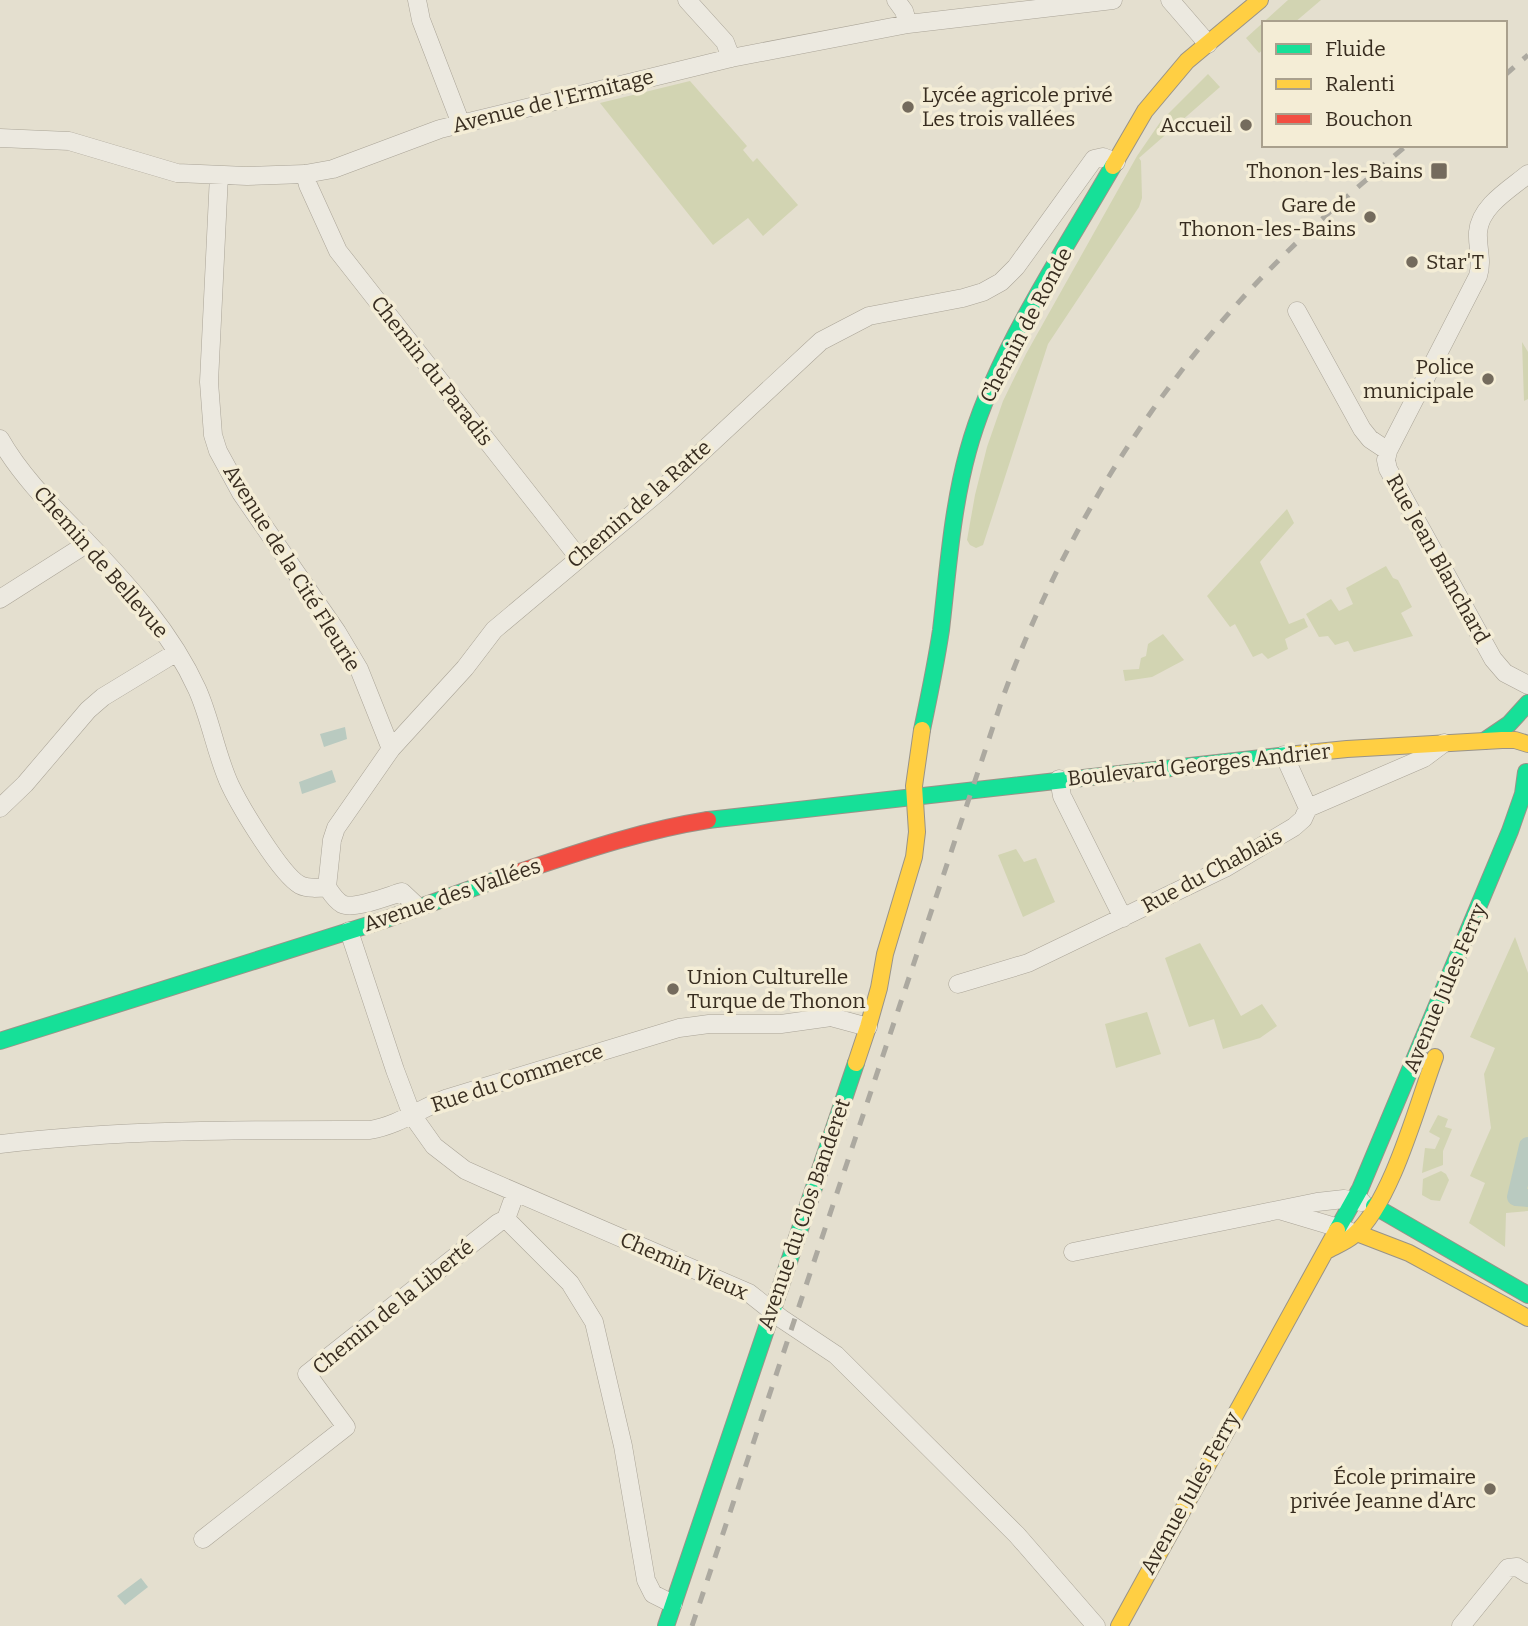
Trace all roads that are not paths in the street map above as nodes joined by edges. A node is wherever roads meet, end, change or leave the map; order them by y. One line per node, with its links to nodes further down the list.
1 (416, 0): 10 (street)
2 (687, 0): 9 (street)
3 (896, 0): 7 (street)
4 (1113, 0): 7 (street, Avenue de l'Ermitage)
5 (1170, 0): 8 (street)
6 (1260, 0): 8 (main road, Chemin de Ronde)
7 (908, 24): 9 (street, Avenue de l'Ermitage)
8 (1208, 44): 12 (main road, Chemin de Ronde)
9 (731, 58): 10 (street, Avenue de l'Ermitage)
10 (461, 124): 13 (street, Avenue de l'Ermitage)
11 (0, 138): 15 (street, Avenue de l'Ermitage)
12 (1116, 162): 20 (street, Chemin de la Ratte); 32 (main road, Chemin de Ronde)
13 (305, 174): 15 (street, Avenue de l'Ermitage); 20 (street, Chemin du Paradis)
14 (1528, 174): 18 (street, Rue Jean Blanchard)
15 (219, 175): 28 (street, Avenue de la Cité Fleurie)
16 (1297, 311): 18 (street)
17 (0, 439): 19 (street, Chemin de Bellevue)
18 (1388, 451): 23 (street, Rue Jean Blanchard)
19 (88, 542): 21 (street); 22 (street, Chemin de Bellevue)
20 (579, 558): 28 (street, Chemin de la Ratte)
21 (0, 599)
22 (177, 652): 33 (street); 37 (street, Chemin de Bellevue)
23 (1528, 685)
24 (1528, 703): 25 (main road)
25 (1484, 741): 26 (main road, Boulevard Georges Andrier); 27 (main road, Boulevard Georges Andrier); 30 (main road)
26 (1444, 743): 29 (main road, Boulevard Georges Andrier); 34 (street, Rue du Chablais)
27 (1528, 744): 30 (main road, Avenue Jules Ferry)
28 (391, 749): 37 (street, Chemin de la Ratte)
29 (1284, 755): 31 (main road, Boulevard Georges Andrier); 34 (street)
30 (1521, 766): 48 (main road, Avenue Jules Ferry)
31 (1059, 779): 32 (main road, Boulevard Georges Andrier); 39 (street, Rue du Chablais)
32 (914, 797): 38 (main road, Avenue des Vallées); 42 (main road, Avenue du Clos Banderet)
33 (0, 808)
34 (1308, 808): 39 (street, Rue du Chablais)
35 (1528, 829): 36 (main road)
36 (1519, 852)
37 (327, 887): 38 (street)
38 (418, 907): 40 (main road, Avenue des Vallées)
39 (1122, 918): 41 (street, Rue du Chablais)
40 (349, 931): 43 (main road, Avenue des Vallées); 45 (street, Chemin Vieux)
41 (958, 984)
42 (867, 1027): 45 (street, Rue du Commerce); 57 (main road, Avenue du Clos Banderet)
43 (0, 1041)
44 (1440, 1044): 49 (main road, Avenue Jules Ferry)
45 (412, 1115): 46 (street, Rue du Commerce); 47 (street, Chemin Vieux)
46 (0, 1144)
47 (515, 1194): 51 (street); 57 (street, Chemin Vieux)
48 (1354, 1200): 49 (street); 50 (street); 52 (main road, Avenue Jules Ferry)
49 (1374, 1206): 53 (main road, Avenue Jules Ferry); 56 (main road)
50 (1282, 1211): 52 (street); 55 (street)
51 (506, 1219): 59 (street, Chemin de la Liberté); 61 (street)
52 (1337, 1228): 53 (street); 54 (main road, Avenue Jules Ferry)
53 (1357, 1233): 54 (main road, Avenue Jules Ferry); 58 (main road)
54 (1324, 1251): 64 (main road, Avenue Jules Ferry)
55 (1073, 1252)
56 (1528, 1295)
57 (771, 1311): 61 (main road, Avenue du Clos Banderet); 63 (street, Chemin Vieux)
58 (1528, 1318)
59 (203, 1539)
60 (1522, 1570): 65 (street)
61 (673, 1604): 62 (main road, Avenue du Clos Banderet)
62 (666, 1626)
63 (1096, 1626)
64 (1119, 1626)
65 (1461, 1626)

